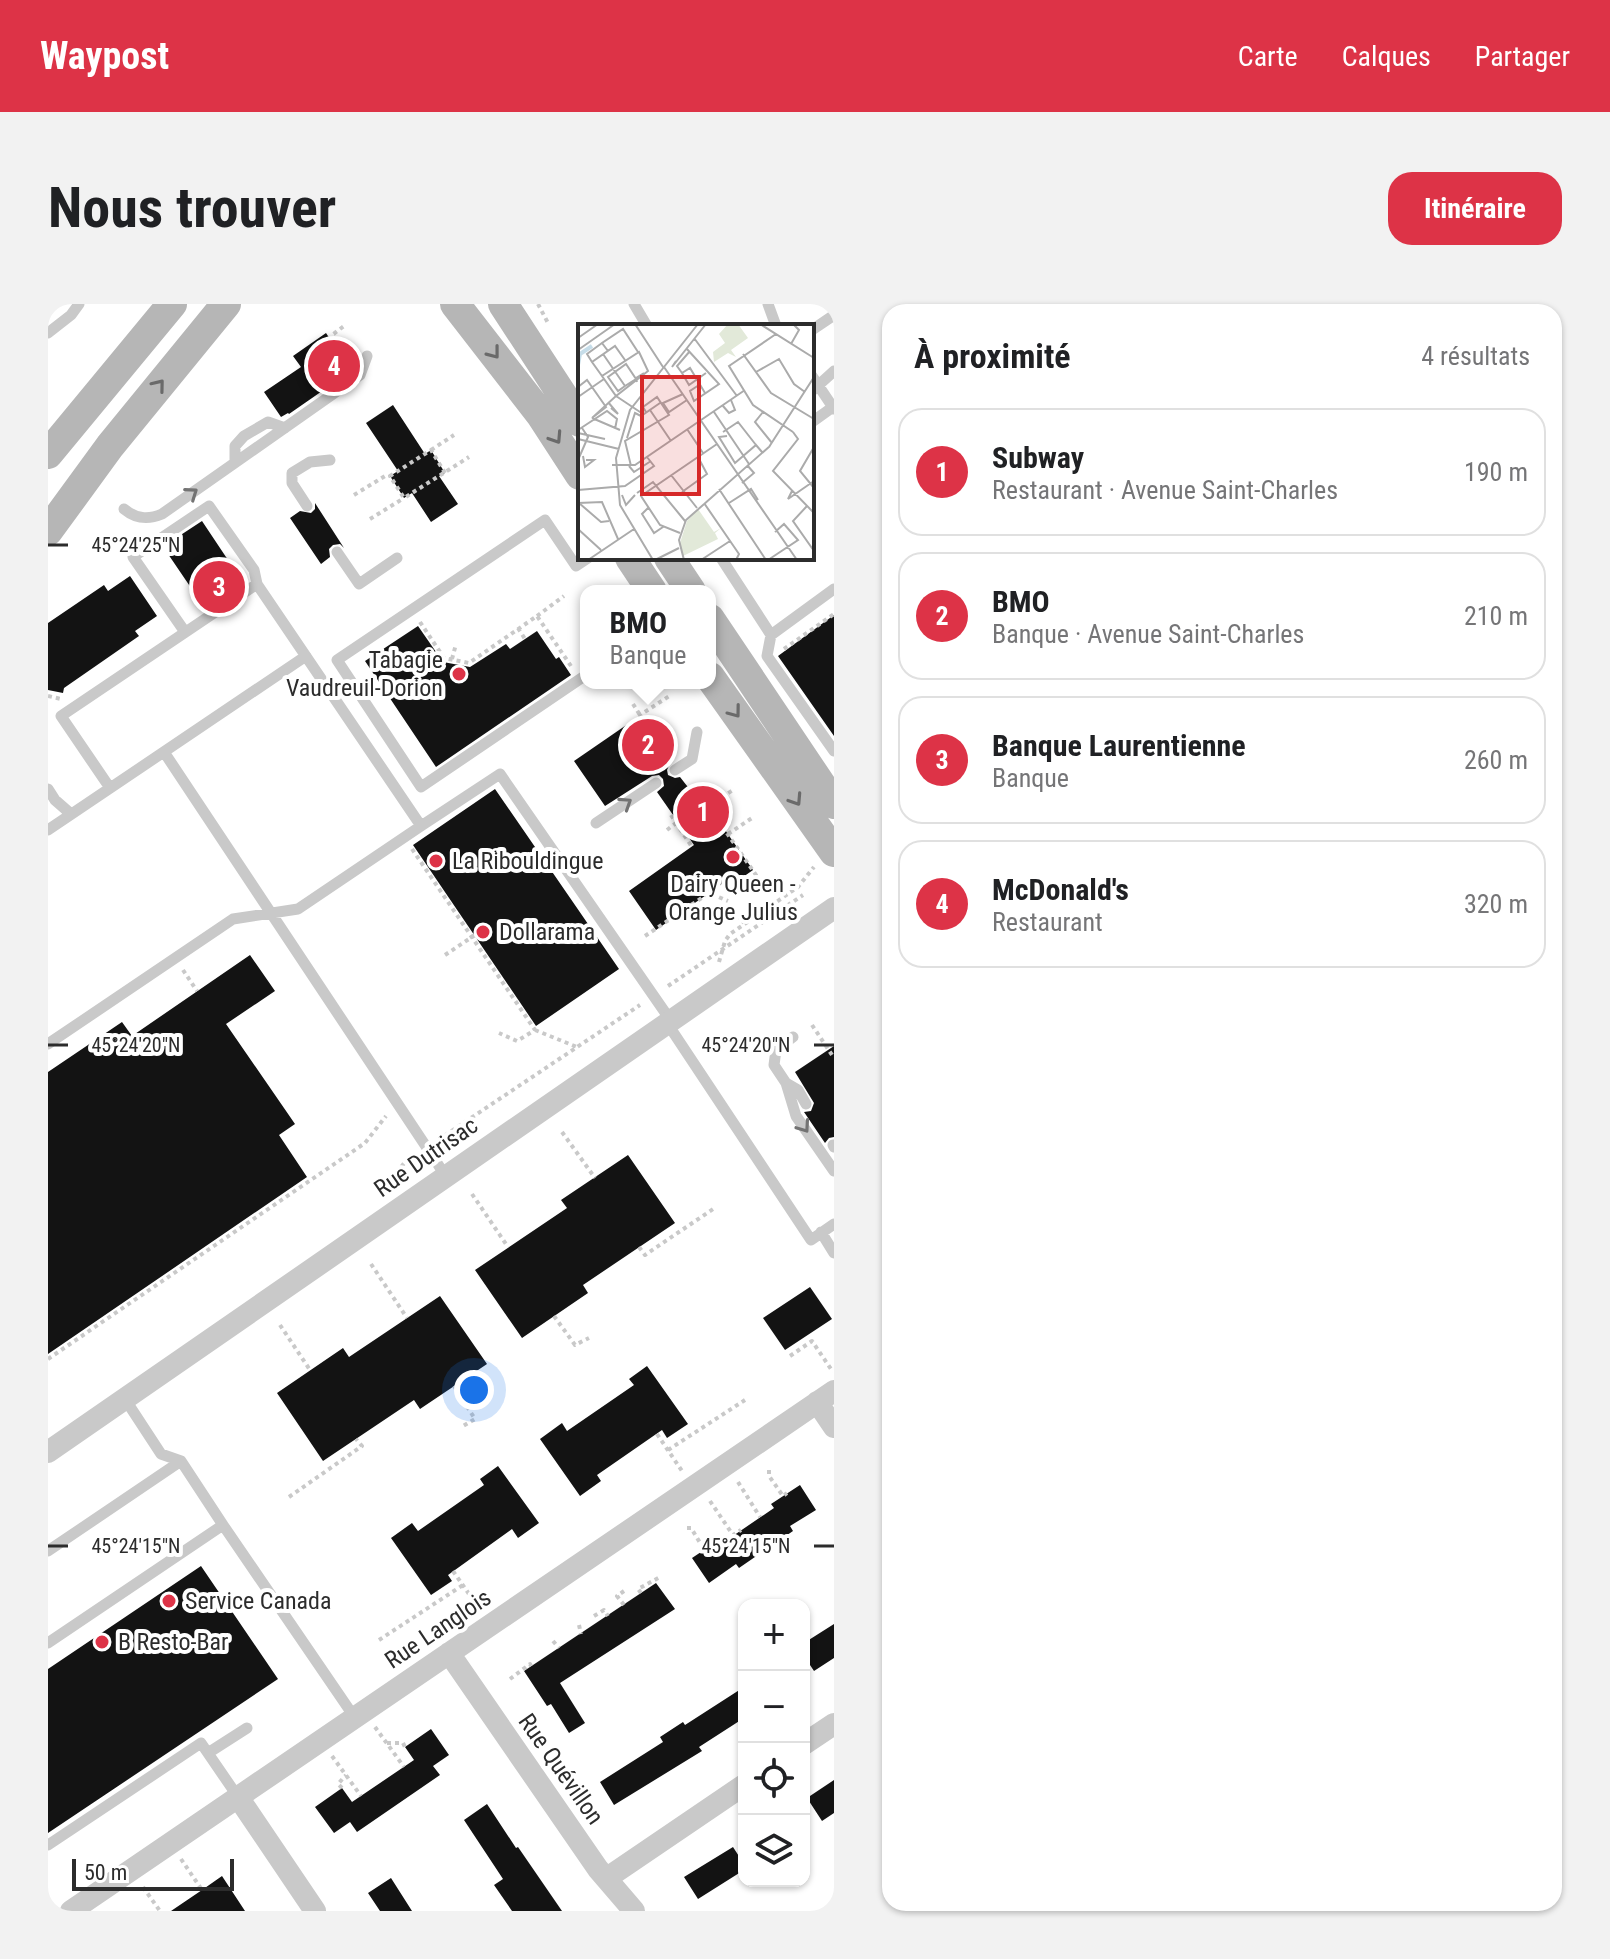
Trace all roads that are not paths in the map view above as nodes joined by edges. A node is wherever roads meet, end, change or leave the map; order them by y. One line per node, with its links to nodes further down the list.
1 (79, 304): 12 (lane)
2 (172, 304): 19 (street)
3 (226, 304): 24 (street, one-way to 3)
4 (455, 304): 21 (street, one-way to 21)
5 (503, 304): 17 (street)
6 (634, 304): 9 (lane)
7 (768, 304): 10 (lane)
8 (834, 315): 11 (lane)
9 (646, 324)
10 (775, 324)
11 (814, 329)
12 (48, 333)
13 (367, 356): 23 (lane, one-way to 13)
14 (834, 371): 15 (lane)
15 (814, 384): 16 (lane)
16 (833, 408): 18 (lane)
17 (578, 419)
18 (814, 421)
19 (48, 454)
20 (330, 460): 22 (lane)
21 (578, 472)
22 (307, 506)
23 (124, 509)
24 (48, 531)
25 (337, 552): 26 (lane)
26 (397, 558)
27 (585, 560): 39 (lane)
28 (631, 560): 32 (street)
29 (670, 560): 33 (street)
30 (722, 560): 37 (lane)
31 (257, 584): 35 (lane); 35 (lane); 38 (lane)
32 (648, 585)
33 (687, 585)
34 (834, 589): 37 (lane)
35 (185, 632): 46 (lane)
36 (718, 635): 48 (street)
37 (771, 635): 42 (lane)
38 (306, 656): 43 (lane); 51 (lane)
39 (580, 675)
40 (716, 686): 53 (street, one-way to 53)
41 (697, 732): 44 (lane)
42 (834, 751)
43 (164, 752): 46 (lane); 55 (lane)
44 (674, 766)
45 (656, 783): 50 (lane, one-way to 45)
46 (110, 788): 49 (lane)
47 (48, 789): 49 (lane)
48 (834, 804)
49 (71, 814): 52 (lane)
50 (596, 823)
51 (421, 826): 55 (lane); 56 (lane)
52 (48, 830)
53 (828, 859)
54 (834, 908): 56 (street, Rue Dutrisac)
55 (272, 914): 58 (lane); 62 (lane)
56 (669, 1022): 62 (street, Rue Dutrisac); 64 (lane)
57 (793, 1037): 59 (lane)
58 (48, 1044)
59 (786, 1083): 60 (lane); 61 (lane, one-way to 61)
60 (806, 1104)
61 (834, 1171)
62 (445, 1175): 67 (street, Rue Dutrisac)
63 (834, 1224): 64 (lane)
64 (821, 1232): 65 (lane)
65 (834, 1253)
66 (826, 1396): 68 (street); 74 (street, Rue Langlois)
67 (125, 1399): 69 (street, Rue Dutrisac); 70 (lane)
68 (834, 1427)
69 (48, 1452)
70 (181, 1461): 71 (lane); 72 (lane)
71 (223, 1525): 73 (lane); 75 (lane)
72 (48, 1551)
73 (48, 1643)
74 (449, 1653): 75 (street, Rue Langlois); 83 (street, Rue Quévillon)
75 (364, 1720): 81 (street, Rue Langlois)
76 (834, 1724): 78 (street)
77 (247, 1728): 79 (lane)
78 (806, 1743)
79 (208, 1753): 81 (lane); 82 (lane)
80 (738, 1789): 83 (street)
81 (238, 1797): 84 (street, Rue Langlois); 85 (street)
82 (48, 1845)
83 (607, 1878): 86 (street, Rue Quévillon)
84 (71, 1911)
85 (315, 1911)
86 (634, 1911)

